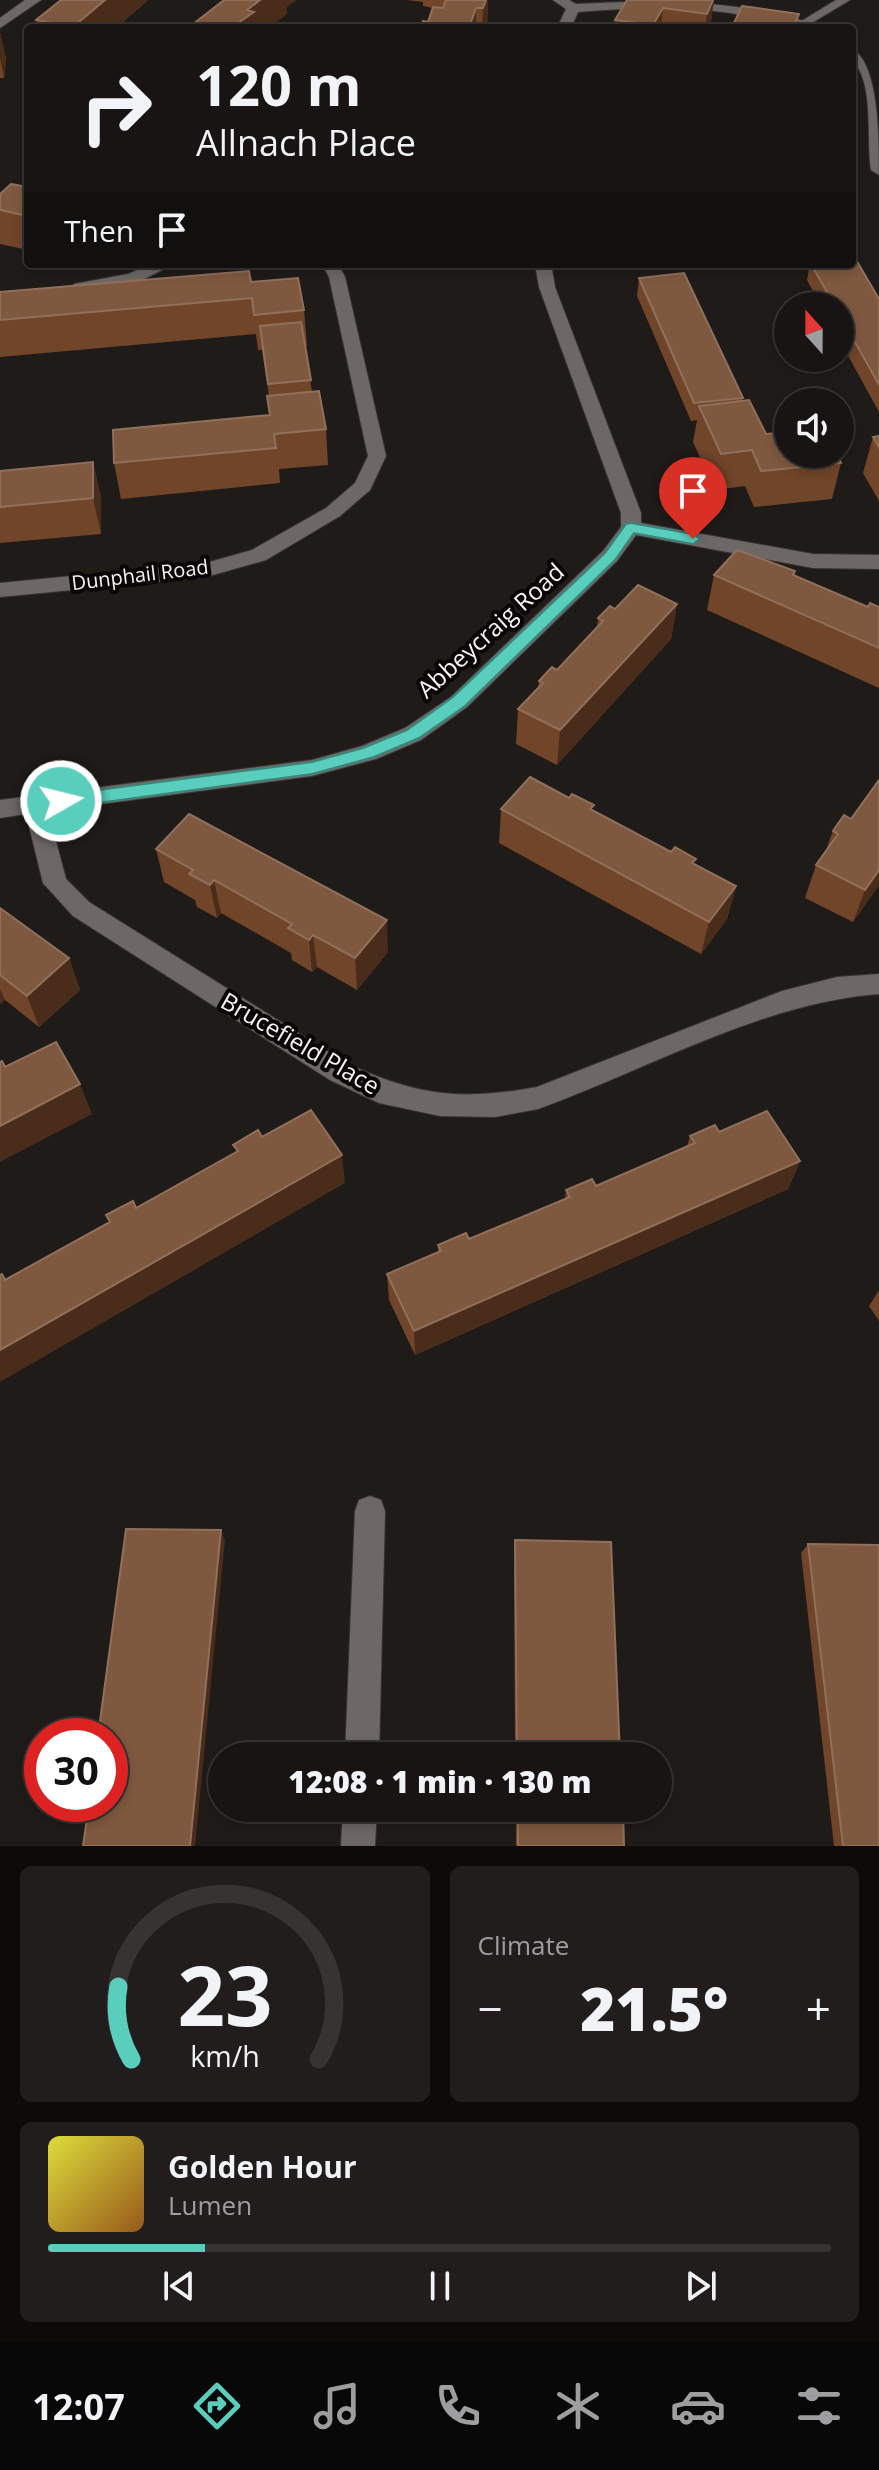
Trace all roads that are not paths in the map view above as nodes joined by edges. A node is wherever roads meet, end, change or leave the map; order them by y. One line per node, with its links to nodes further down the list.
1 (34, 0): 4 (street)
2 (844, 0): 7 (lane)
3 (567, 4): 5 (street); 6 (street)
4 (0, 24)
5 (564, 24)
6 (798, 24)
7 (808, 24)
8 (856, 57): 9 (street)
9 (879, 170)
10 (156, 268): 13 (street)
11 (332, 268): 16 (street, Dunphail Road)
12 (544, 268): 14 (street)
13 (67, 289)
14 (631, 528): 15 (street); 17 (street, Abbeycraig Road)
15 (879, 562)
16 (0, 590)
17 (35, 805): 18 (street, Abbeycraig Road); 19 (street, Brucefield Place)
18 (0, 809)
19 (879, 984)
20 (370, 1511): 21 (street)
21 (362, 1742)
22 (359, 1822): 23 (street)
23 (358, 1846)

